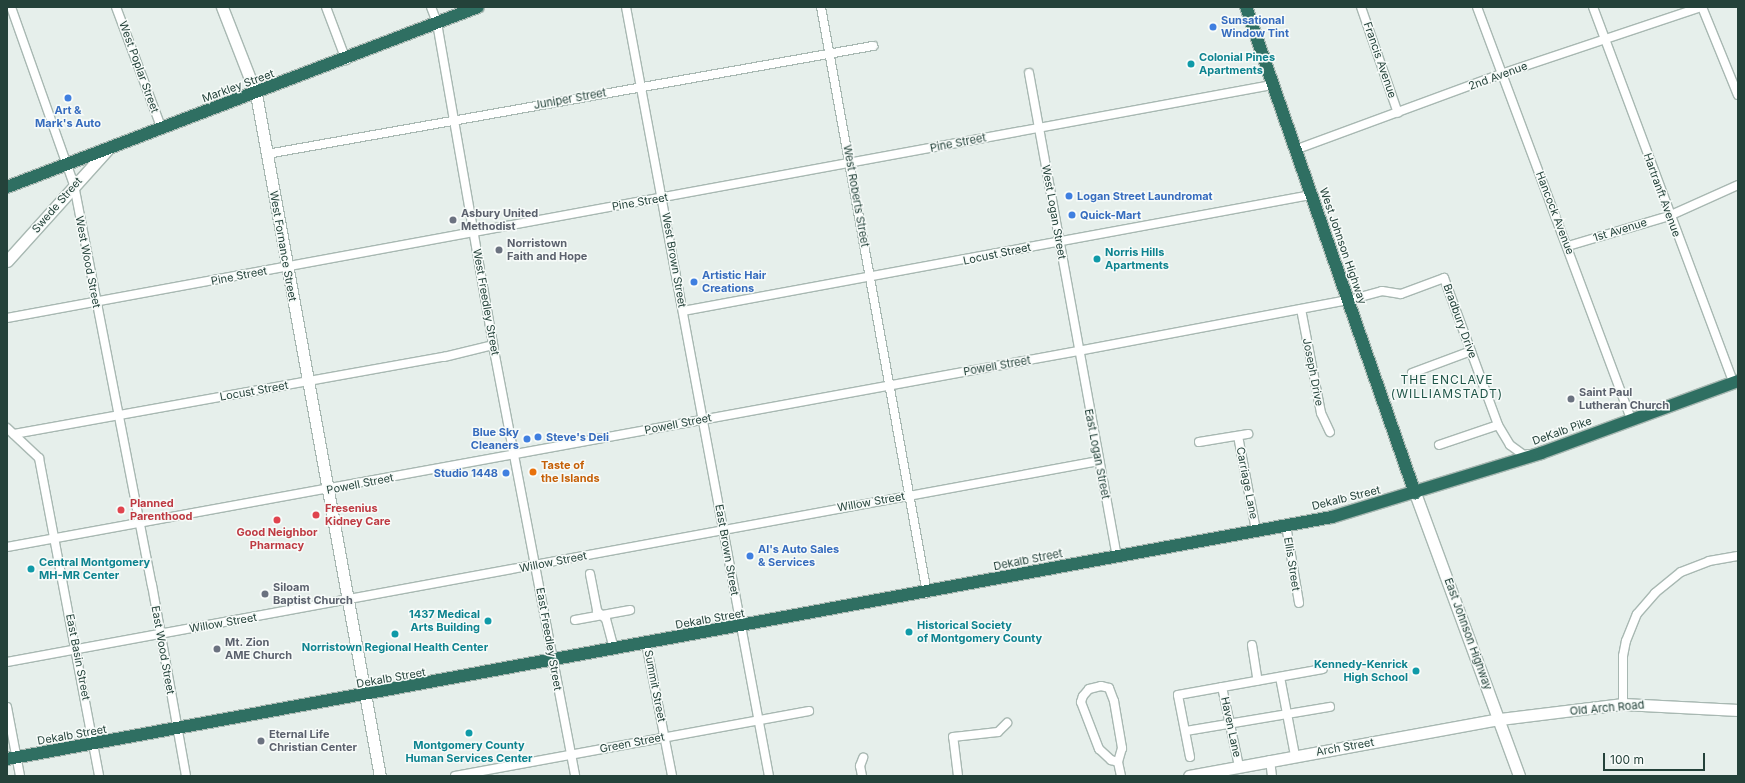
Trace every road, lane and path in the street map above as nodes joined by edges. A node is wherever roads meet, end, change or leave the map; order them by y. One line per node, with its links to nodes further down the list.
1 (116, 7): 27 (street, West Poplar Street)
2 (222, 7): 23 (street, West Fornance Street)
3 (326, 7): 18 (street)
4 (431, 7): 14 (street, West Freedley Street)
5 (478, 7): 14 (highway, Markley Street)
6 (626, 7): 22 (street, West Brown Street)
7 (821, 7): 17 (street, West Roberts Street)
8 (1246, 7): 21 (highway, West Johnson Highway)
9 (1361, 7): 25 (street, Francis Avenue)
10 (1477, 7): 20 (street, Hancock Avenue)
11 (1593, 7): 15 (street, Hartranft Avenue)
12 (1702, 7): 15 (street, 2nd Avenue); 24 (street)
13 (12, 9): 32 (street, West Wood Street)
14 (437, 23): 18 (highway, Markley Street); 26 (street, West Freedley Street)
15 (1605, 39): 20 (street, 2nd Avenue); 39 (street, Hartranft Avenue)
16 (873, 46): 17 (street, Juniper Street)
17 (829, 53): 22 (street, Juniper Street); 33 (street, West Roberts Street)
18 (346, 60): 23 (highway, Markley Street)
19 (1029, 73): 28 (street, West Logan Street)
20 (1501, 74): 25 (street, 2nd Avenue); 42 (street, Hancock Avenue)
21 (1272, 85): 28 (street, Pine Street); 29 (highway, West Johnson Highway)
22 (641, 86): 26 (street, Juniper Street); 38 (street, West Brown Street)
23 (256, 94): 27 (highway, Markley Street); 31 (street, West Fornance Street)
24 (1738, 95)
25 (1398, 113): 29 (street, 2nd Avenue)
26 (453, 120): 31 (street, Juniper Street); 40 (street, West Freedley Street)
27 (162, 128): 30 (highway, Markley Street)
28 (1038, 128): 33 (street, Pine Street); 41 (street, West Logan Street)
29 (1297, 149): 37 (highway, West Johnson Highway)
30 (107, 150): 32 (highway, Markley Street); 34 (street, Swede Street)
31 (267, 154): 44 (street, West Fornance Street)
32 (68, 164): 34 (street, West Wood Street); 36 (highway, Markley Street)
33 (851, 164): 38 (street, Pine Street); 45 (street, West Roberts Street)
34 (74, 185): 43 (street, Swede Street); 47 (street, West Wood Street)
35 (1738, 185): 39 (street, 1st Avenue)
36 (7, 188)
37 (1311, 195): 41 (street, Locust Street); 46 (highway, West Johnson Highway)
38 (662, 198): 40 (street, Pine Street); 49 (street, West Brown Street)
39 (1669, 216): 42 (street, 1st Avenue); 56 (street, Hartranft Avenue)
40 (473, 232): 44 (street, Pine Street); 51 (street, West Freedley Street)
41 (1059, 241): 45 (street, Locust Street); 53 (street, West Logan Street)
42 (1568, 246): 59 (street, Hancock Avenue)
43 (7, 261)
44 (286, 266): 47 (street, Pine Street); 55 (street, West Fornance Street)
45 (871, 277): 49 (street, Locust Street); 57 (street, West Roberts Street)
46 (1349, 300): 48 (street, Powell Street); 52 (street, Bradbury Drive); 73 (highway, West Johnson Highway)
47 (96, 302): 50 (street, Pine Street); 58 (street, West Wood Street)
48 (1301, 310): 53 (street, Powell Street); 63 (street, Joseph Drive)
49 (683, 312): 60 (street, West Brown Street)
50 (7, 318)
51 (493, 345): 55 (street, Locust Street); 70 (street, West Freedley Street)
52 (1471, 351): 54 (street); 61 (street, Bradbury Drive)
53 (1078, 352): 57 (street, Powell Street); 71 (street, East Logan Street)
54 (1412, 373)
55 (308, 382): 58 (street, Locust Street); 72 (street, West Fornance Street)
56 (1736, 382): 59 (highway, DeKalb Pike)
57 (892, 385): 60 (street, Powell Street); 74 (street, West Roberts Street)
58 (118, 415): 64 (street, Locust Street); 75 (street, West Wood Street)
59 (1631, 419): 69 (highway, DeKalb Pike)
60 (703, 420): 70 (street, Powell Street); 77 (street, East Brown Street)
61 (1498, 425): 68 (street); 69 (street, Bradbury Drive)
62 (7, 428): 64 (street, East Basin Street)
63 (1330, 432)
64 (14, 434): 79 (street, East Basin Street)
65 (1248, 434): 66 (street)
66 (1238, 436): 67 (street); 78 (street, Carriage Lane)
67 (1199, 442)
68 (1438, 445)
69 (1541, 453): 73 (highway, DeKalb Pike)
70 (515, 455): 72 (street, Powell Street); 83 (street, East Freedley Street)
71 (1099, 461): 74 (street, Willow Street); 81 (street, East Logan Street)
72 (328, 490): 75 (street, Powell Street); 86 (street, West Fornance Street)
73 (1415, 493): 76 (highway, Dekalb Street); 110 (street, East Johnson Highway)
74 (911, 495): 77 (street, Willow Street); 85 (street, West Roberts Street)
75 (139, 524): 79 (street, Powell Street); 92 (street, East Wood Street)
76 (1286, 525): 78 (highway, Dekalb Street); 87 (street, Ellis Street)
77 (724, 529): 83 (street, Willow Street); 91 (street, East Brown Street)
78 (1256, 530): 81 (highway, Dekalb Street)
79 (56, 538): 80 (street, Powell Street); 95 (street, East Basin Street)
80 (7, 547)
81 (1117, 556): 85 (highway, Dekalb Street)
82 (1738, 556): 104 (street)
83 (536, 565): 86 (street, Willow Street); 97 (street, East Freedley Street)
84 (590, 574): 89 (street)
85 (927, 593): 91 (highway, Dekalb Street)
86 (349, 599): 92 (street, Willow Street); 103 (street, West Fornance Street)
87 (1299, 603)
88 (630, 610): 89 (street)
89 (600, 615): 90 (street); 96 (street)
90 (575, 620)
91 (740, 627): 93 (highway, Dekalb Street); 111 (street, East Brown Street)
92 (160, 634): 95 (street, Willow Street); 114 (street, East Wood Street)
93 (646, 643): 96 (highway, Dekalb Street); 116 (street, Summit Street)
94 (1252, 645): 101 (street)
95 (76, 649): 98 (street, Willow Street); 117 (street, East Basin Street)
96 (614, 649): 97 (highway, Dekalb Street)
97 (553, 661): 103 (highway, Dekalb Street); 118 (street, East Freedley Street)
98 (7, 662)
99 (1323, 669): 100 (street)
100 (1280, 677): 101 (street); 109 (street)
101 (1258, 681): 102 (street)
102 (1222, 687): 113 (street, Haven Lane); 115 (street)
103 (366, 695): 114 (highway, Dekalb Street); 130 (street, West Fornance Street)
104 (1623, 704): 107 (street, Old Arch Road); 110 (street, Old Arch Road)
105 (7, 707): 122 (street)
106 (1330, 707): 109 (street)
107 (1738, 710)
108 (809, 711): 111 (street, Green Street)
109 (1287, 715): 113 (street); 119 (street)
110 (1500, 719): 119 (street, Arch Street); 140 (street, East Johnson Highway)
111 (759, 720): 116 (street, Green Street); 134 (street, East Brown Street)
112 (1007, 723): 136 (street)
113 (1230, 724): 115 (street); 125 (street, Haven Lane)
114 (177, 729): 117 (highway, Dekalb Street); 129 (street, East Wood Street)
115 (1186, 731): 120 (street)
116 (665, 737): 118 (street, Green Street); 133 (street, Summit Street)
117 (94, 744): 122 (highway, Dekalb Street); 128 (street, East Basin Street)
118 (571, 754): 126 (street, Green Street); 132 (street, East Freedley Street)
119 (1295, 756): 123 (street, Arch Street)
120 (1190, 757)
121 (863, 758): 135 (street)
122 (11, 759): 127 (street)
123 (1270, 760): 125 (street, Arch Street); 139 (street)
124 (1118, 762): 124 (street); 137 (street)
125 (1239, 766): 138 (street, Arch Street)
126 (486, 773): 131 (street, Green Street)
127 (20, 776)
128 (99, 776)
129 (186, 776)
130 (380, 776)
131 (454, 776)
132 (575, 776)
133 (672, 776)
134 (768, 776)
135 (862, 776)
136 (958, 776)
137 (1121, 776)
138 (1190, 776)
139 (1272, 776)
140 (1519, 776)

